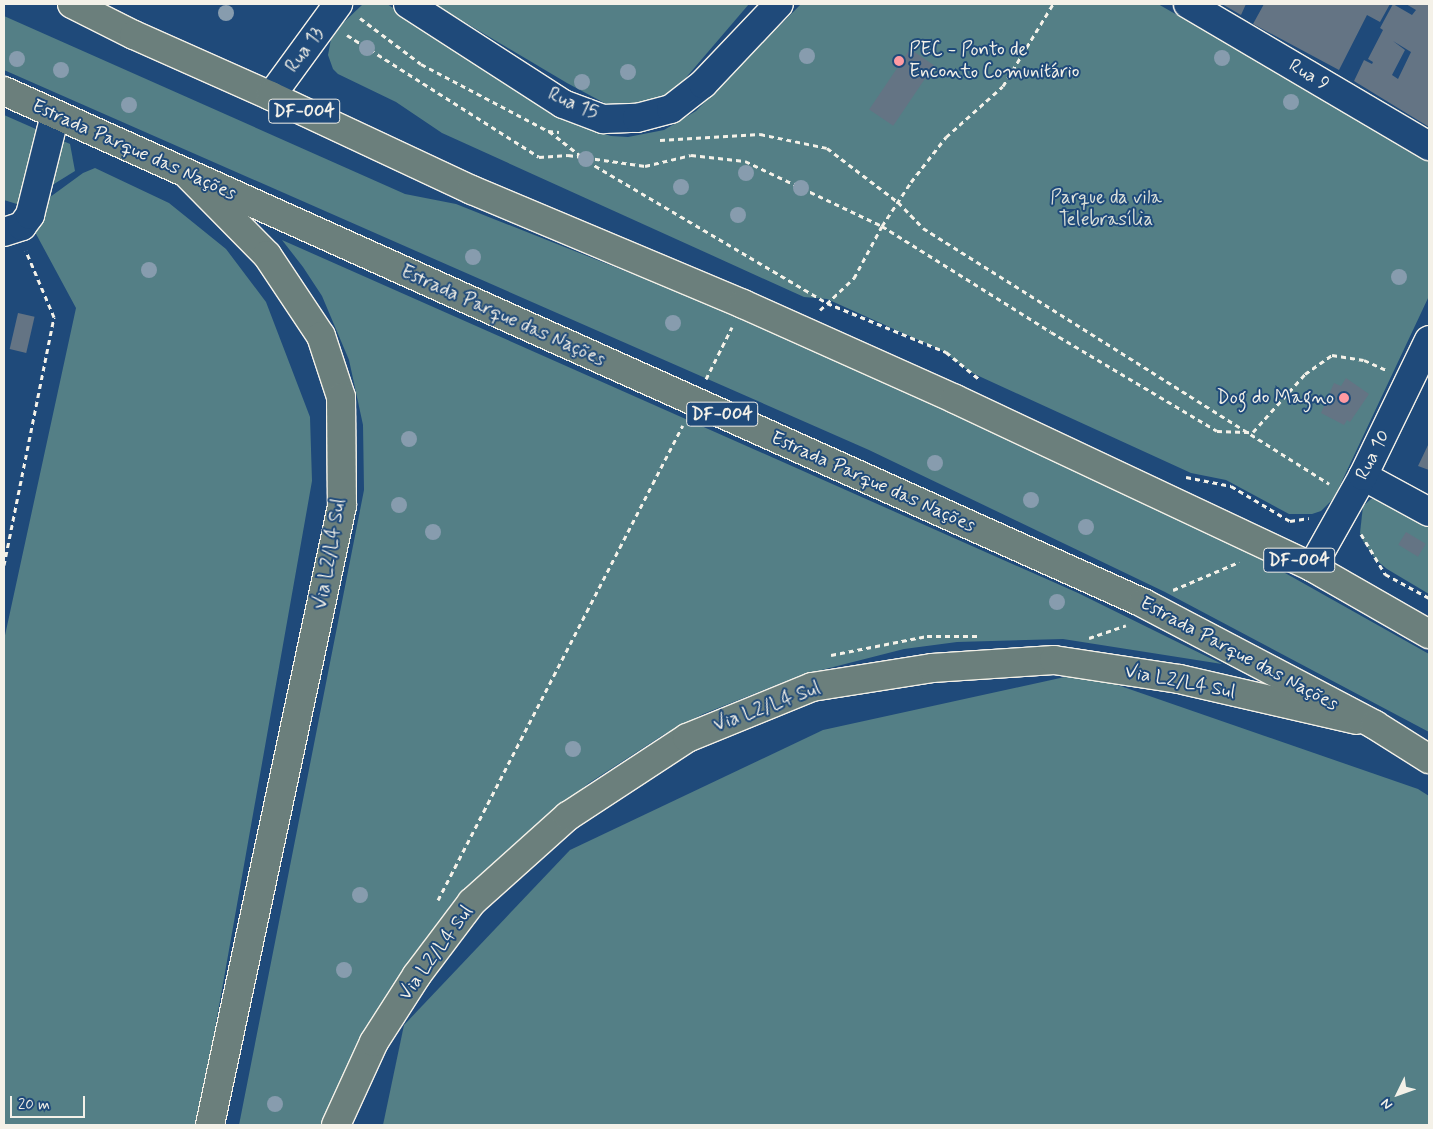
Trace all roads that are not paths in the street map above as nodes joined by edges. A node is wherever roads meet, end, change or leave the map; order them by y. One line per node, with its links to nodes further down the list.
1 (72, 4): 7 (main road, DF-004)
2 (408, 4): 3 (street, Rua 15)
3 (779, 4)
4 (1188, 4): 9 (street, Rua 9)
5 (339, 13): 7 (street, Rua 13)
6 (4, 90): 8 (main road, Estrada Parque das Nações / DF-004)
7 (271, 96): 15 (main road, DF-004)
8 (55, 115): 10 (main road, Estrada Parque das Nações / DF-004); 11 (street)
9 (1429, 146)
10 (187, 174): 17 (main road, Estrada Parque das Nações / DF-004); 19 (main road, Via L2/L4 Sul)
11 (11, 230)
12 (1429, 340): 13 (street, Rua 10)
13 (1357, 486): 14 (street); 15 (street, Rua 10)
14 (1429, 512)
15 (1312, 567): 16 (main road, DF-004)
16 (1429, 634)
17 (1375, 725): 18 (main road, Estrada Parque das Nações / DF-004); 20 (main road, Via L2/L4 Sul)
18 (1429, 759)
19 (210, 1125)
20 (336, 1125)

